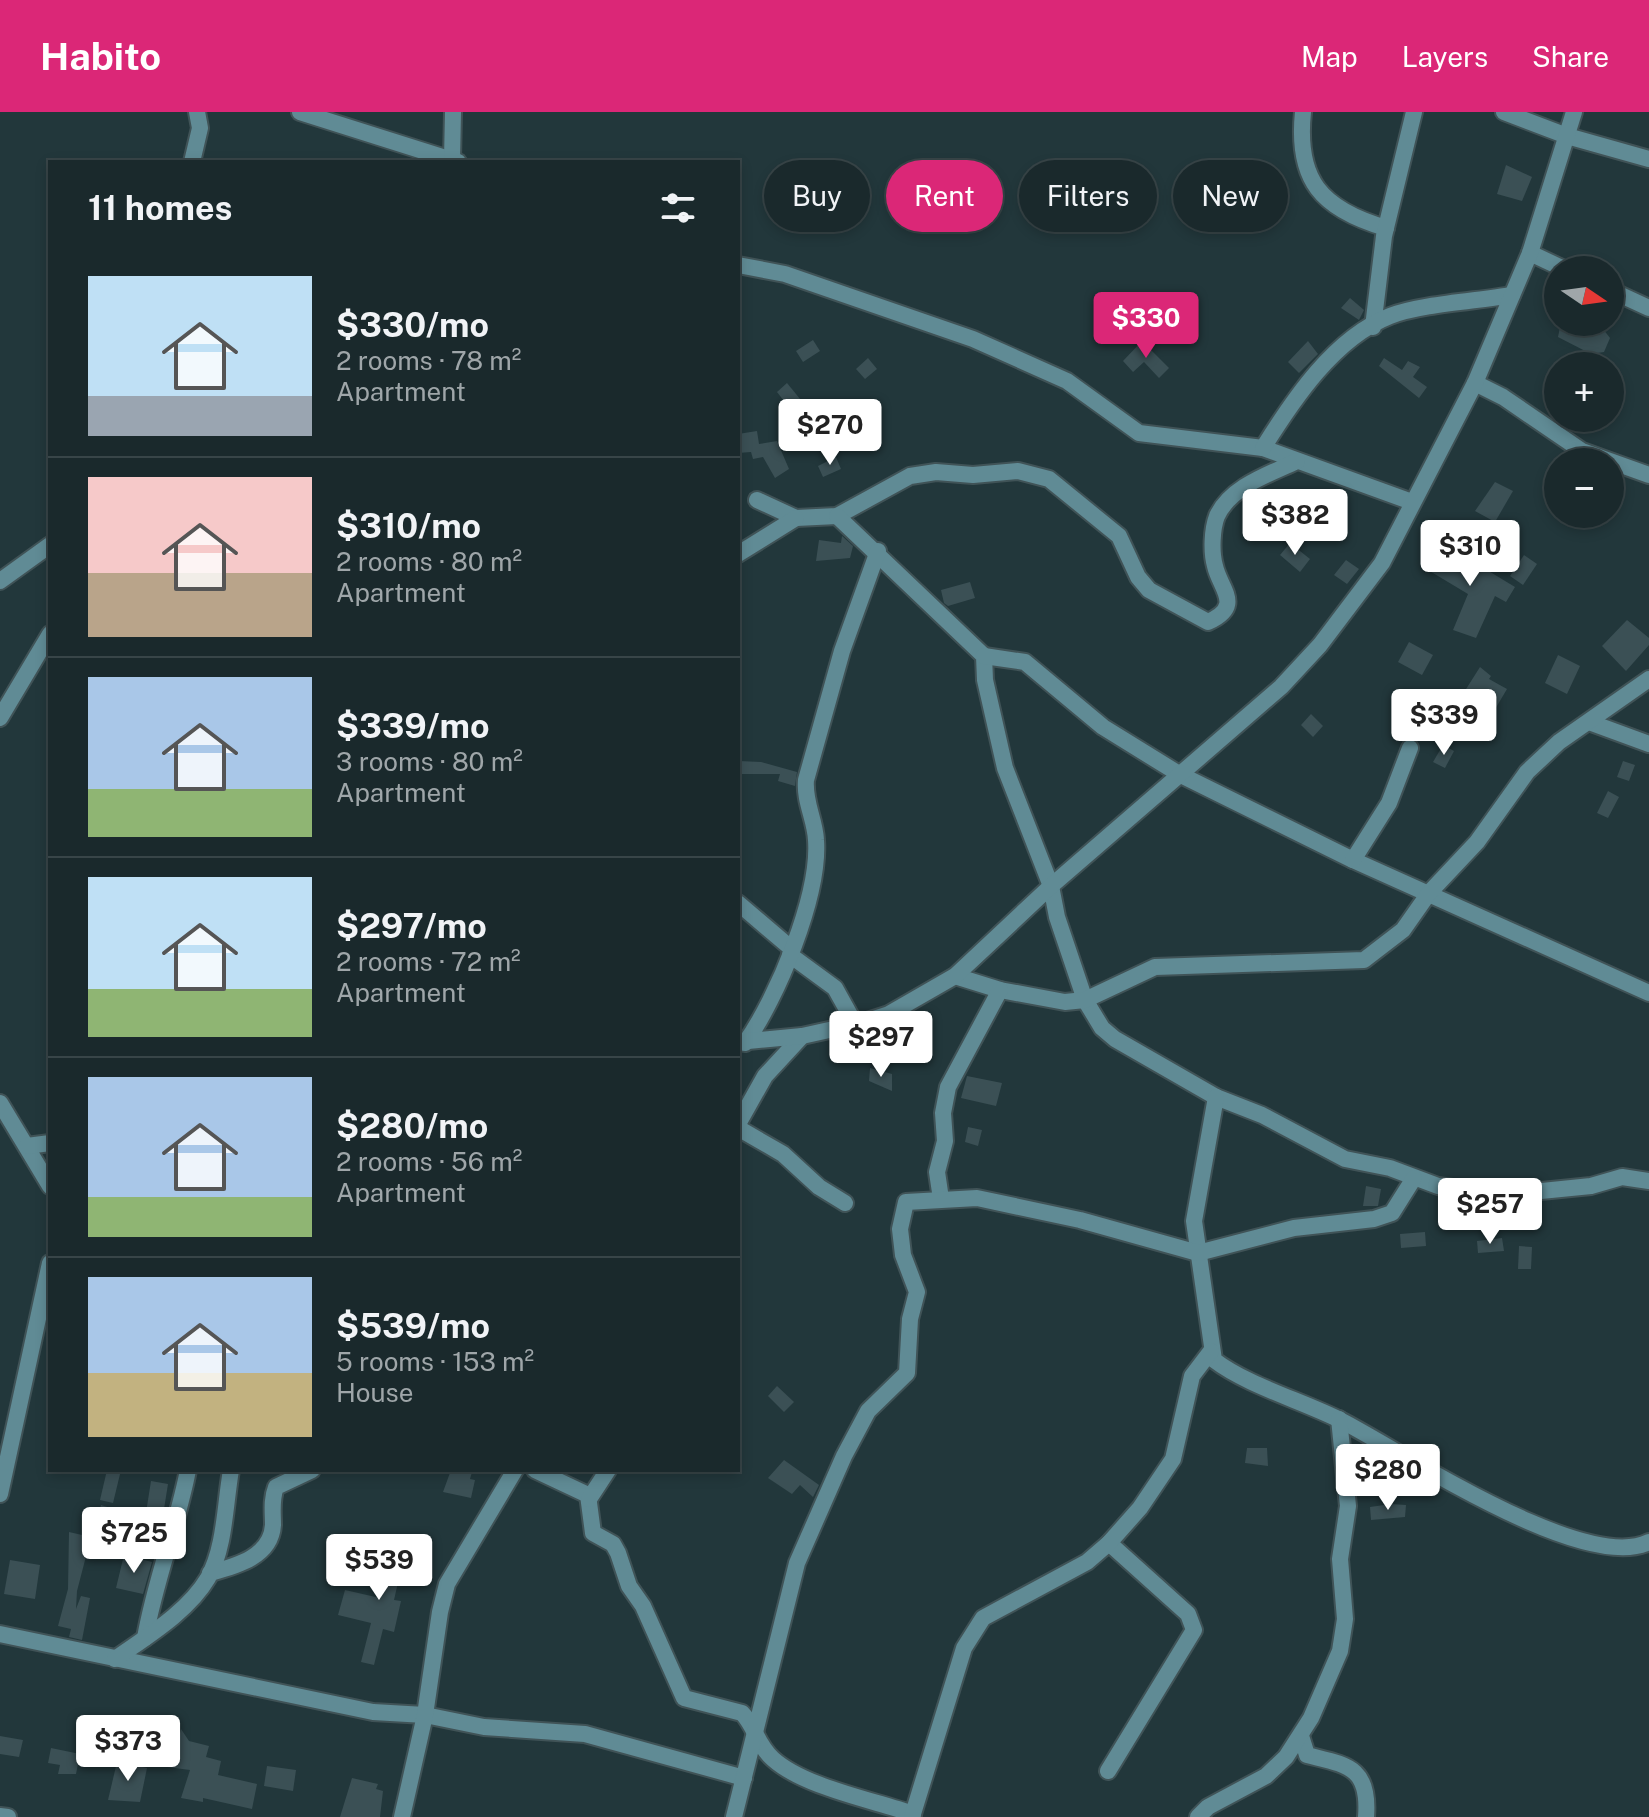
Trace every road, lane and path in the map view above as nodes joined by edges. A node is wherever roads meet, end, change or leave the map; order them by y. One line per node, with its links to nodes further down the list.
1 (197, 112): 10 (street)
2 (300, 112): 11 (street)
3 (453, 112): 12 (street)
4 (1303, 112): 13 (street)
5 (1414, 112): 13 (street)
6 (1504, 112): 8 (street)
7 (1574, 112): 8 (street)
8 (1567, 136): 9 (street); 14 (street)
9 (1649, 159)
10 (192, 160)
11 (447, 160)
12 (450, 160)
13 (1386, 228): 20 (street)
14 (1530, 253): 15 (street); 17 (street)
15 (1544, 260)
16 (740, 265): 22 (street)
17 (1512, 295): 20 (street); 21 (street)
18 (1624, 296): 19 (street)
19 (1649, 308)
20 (1373, 327): 22 (street)
21 (1475, 383): 24 (street); 26 (street)
22 (1263, 448): 23 (street)
23 (1297, 461): 26 (street); 27 (street)
24 (1649, 475)
25 (757, 500): 28 (street)
26 (1412, 502): 40 (street)
27 (837, 516): 28 (street); 30 (street)
28 (796, 518): 31 (street)
29 (48, 546): 32 (street)
30 (878, 551): 34 (street); 45 (street)
31 (740, 553)
32 (0, 581)
33 (48, 637): 36 (street)
34 (984, 656): 40 (street); 42 (street)
35 (1649, 679): 37 (street)
36 (0, 718)
37 (1589, 722): 38 (street); 43 (street)
38 (1649, 744)
39 (1410, 748): 41 (street)
40 (1179, 774): 41 (street); 42 (street)
41 (1353, 860): 43 (street)
42 (1051, 886): 46 (street); 49 (street)
43 (1429, 893): 48 (street); 49 (street)
44 (740, 905): 45 (street)
45 (791, 952): 50 (street); 52 (street)
46 (955, 976): 47 (street); 50 (street)
47 (1000, 990): 49 (street); 62 (street)
48 (1649, 993)
49 (1085, 1000): 53 (street)
50 (855, 1024): 51 (street)
51 (802, 1036): 52 (street); 55 (street)
52 (741, 1042)
53 (1216, 1097): 59 (street); 64 (street)
54 (0, 1103): 58 (street)
55 (740, 1122)
56 (740, 1127): 63 (street)
57 (48, 1143): 58 (street)
58 (27, 1146): 61 (street)
59 (1414, 1178): 60 (street); 64 (street)
60 (1649, 1181)
61 (48, 1183)
62 (941, 1199): 64 (street); 84 (street)
63 (845, 1203)
64 (1198, 1253): 66 (street)
65 (48, 1272): 74 (street)
66 (1211, 1351): 67 (street); 77 (street)
67 (1339, 1419): 76 (street); 83 (street)
68 (188, 1472): 80 (street)
69 (231, 1472): 78 (street)
70 (308, 1472): 78 (street)
71 (514, 1472): 82 (street)
72 (539, 1472): 75 (street)
73 (607, 1472): 75 (street)
74 (0, 1494)
75 (589, 1499): 84 (street)
76 (1649, 1542)
77 (1109, 1543): 85 (street); 88 (street)
78 (210, 1573): 80 (street)
79 (0, 1634): 81 (street)
80 (145, 1638): 81 (street)
81 (115, 1659): 82 (street)
82 (425, 1715): 86 (street); 90 (street)
83 (1301, 1736): 92 (street); 93 (street)
84 (754, 1737): 86 (street); 88 (street)
85 (1108, 1771)
86 (744, 1778): 91 (street)
87 (0, 1816): 89 (street)
88 (913, 1816)
89 (8, 1817)
90 (402, 1817)
91 (734, 1817)
92 (1198, 1817)
93 (1366, 1817)

